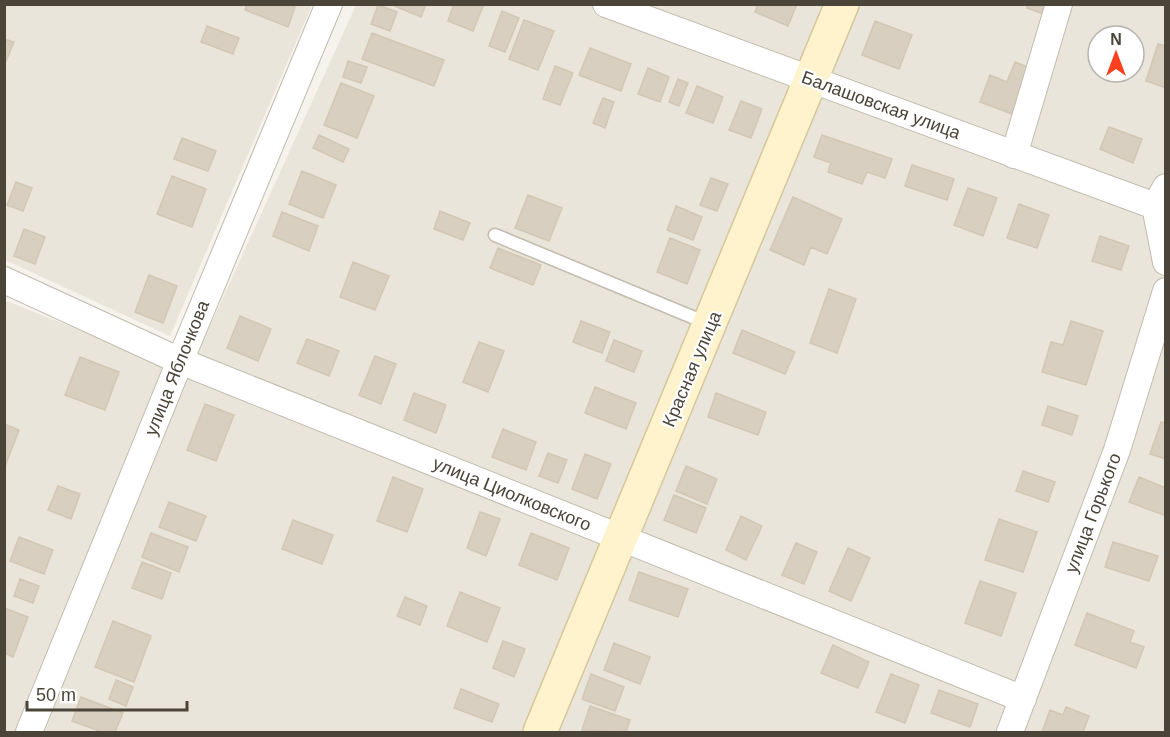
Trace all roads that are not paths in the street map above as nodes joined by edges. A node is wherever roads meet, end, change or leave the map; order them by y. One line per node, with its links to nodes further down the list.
1 (329, 4): 13 (street, улица Яблочкова)
2 (606, 4): 5 (street, Балашовская улица)
3 (842, 4): 5 (main road, Красная улица)
4 (1059, 4): 6 (street)
5 (811, 80): 6 (street, Балашовская улица); 12 (main road, Красная улица)
6 (1014, 155): 7 (street, Балашовская улица)
7 (1160, 197): 9 (street)
8 (495, 235): 12 (lane)
9 (1166, 262)
10 (4, 280): 13 (street, улица Циолковского)
11 (1166, 291): 15 (street, улица Горького)
12 (710, 325): 14 (main road, Красная улица)
13 (180, 361): 14 (street, улица Циолковского); 16 (street, улица Яблочкова)
14 (621, 538): 15 (street, улица Циолковского); 17 (main road, Красная улица)
15 (1023, 699): 18 (street, улица Горького)
16 (29, 732)
17 (540, 732)
18 (1010, 732)

